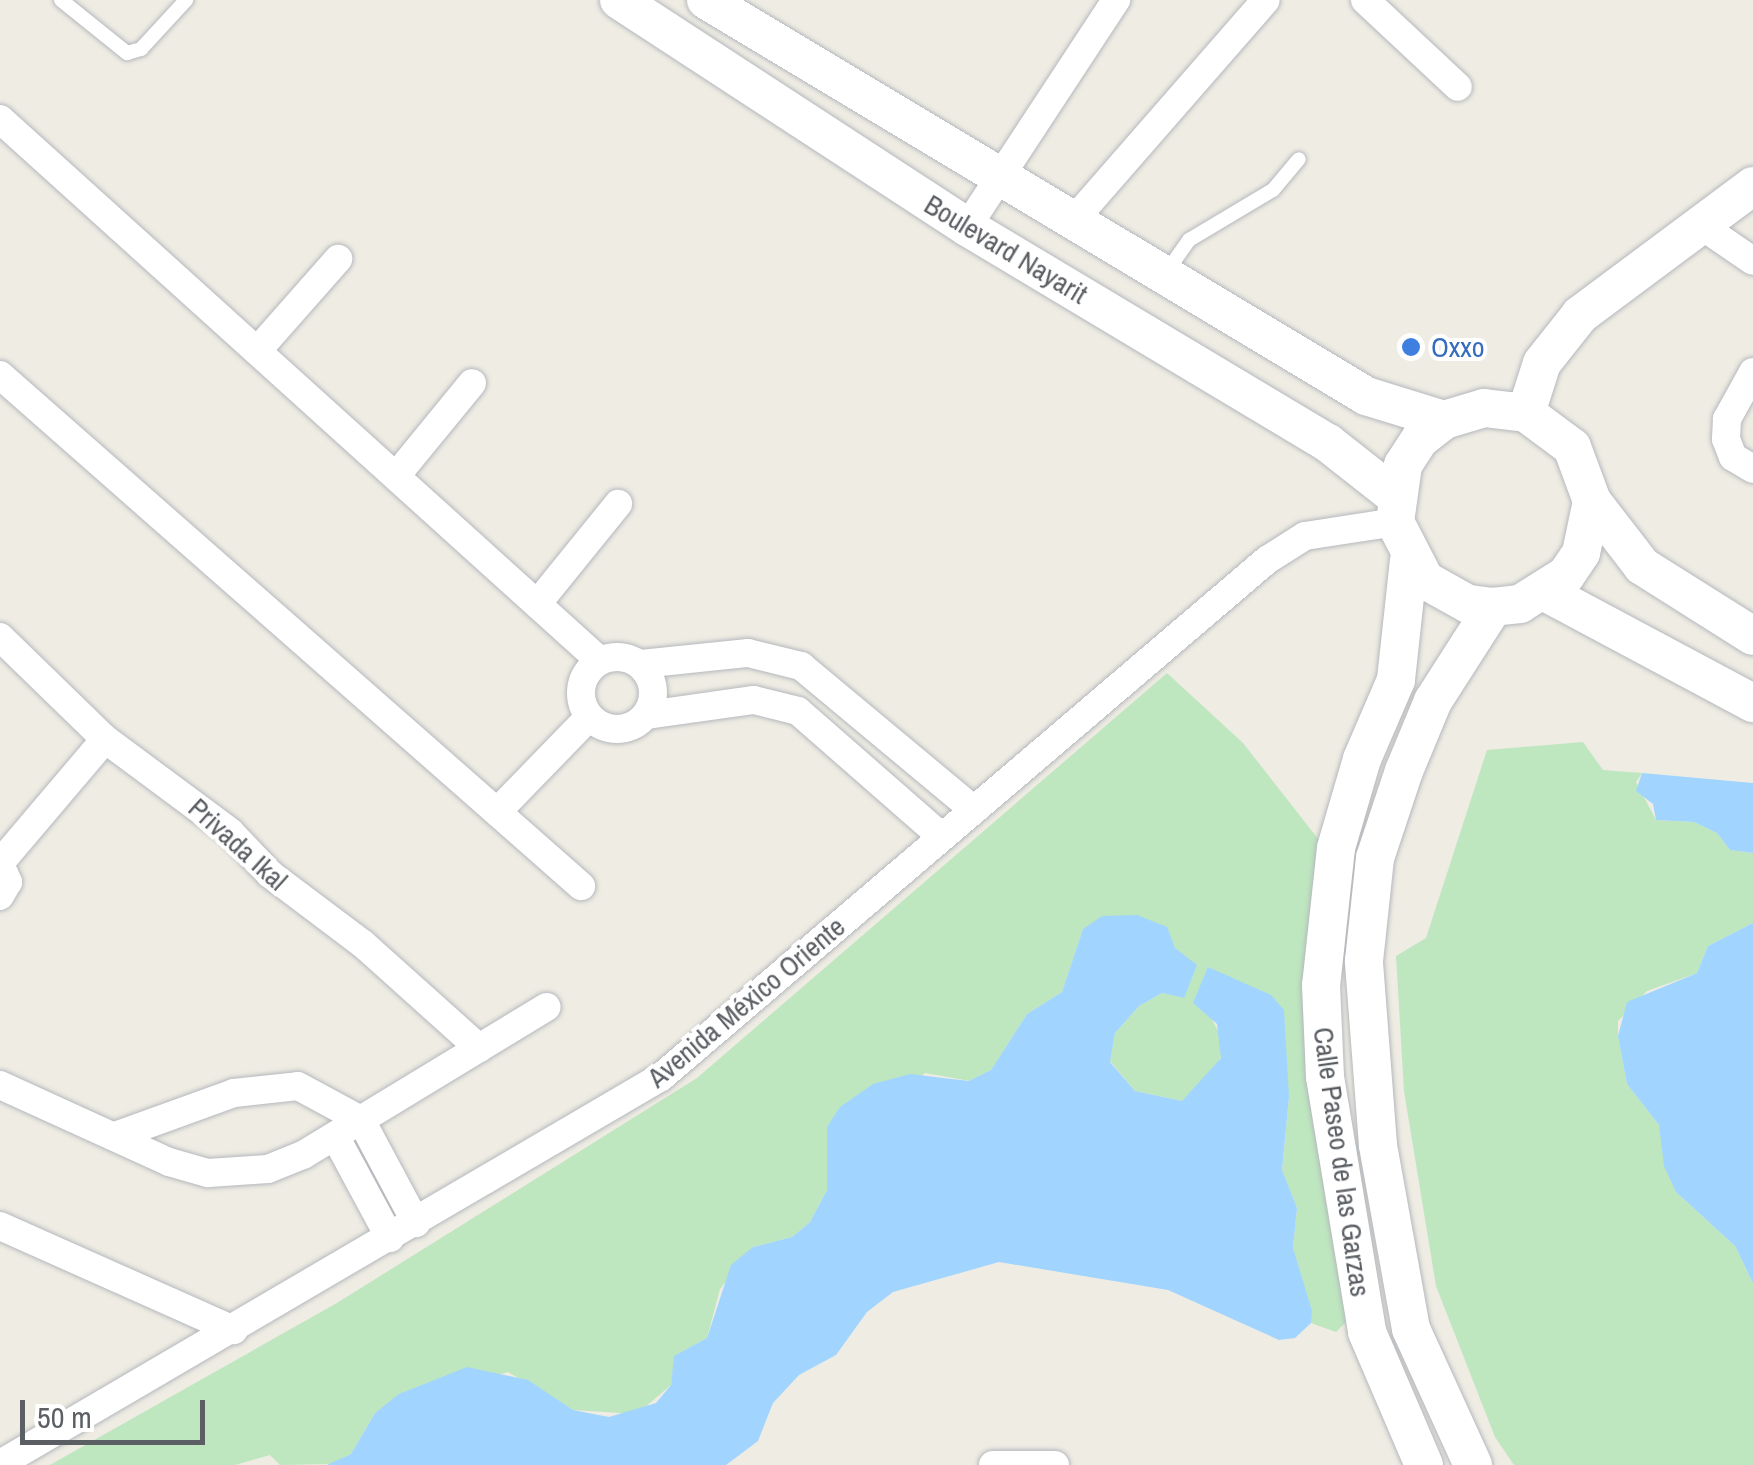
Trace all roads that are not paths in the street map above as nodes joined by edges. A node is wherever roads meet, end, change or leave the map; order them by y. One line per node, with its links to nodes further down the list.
1 (61, 0): 2 (lane)
2 (186, 0)
3 (619, 0): 15 (street, Boulevard Nayarit)
4 (706, 0): 11 (street, Boulevard Nayarit)
5 (1116, 0): 11 (street)
6 (1266, 0): 13 (street)
7 (1364, 0): 8 (street)
8 (1458, 88)
9 (0, 119): 19 (street)
10 (1299, 159): 18 (lane)
11 (999, 177): 13 (street, Boulevard Nayarit); 15 (street)
12 (1747, 199): 14 (street)
13 (1073, 222): 18 (street, Boulevard Nayarit)
14 (1699, 224): 17 (street); 23 (street)
15 (967, 227): 29 (street, Boulevard Nayarit)
16 (338, 259): 19 (street)
17 (1753, 261)
18 (1164, 274): 24 (street, Boulevard Nayarit)
19 (258, 351): 26 (street)
20 (1753, 372): 25 (street)
21 (0, 376): 43 (street)
22 (472, 383): 26 (street)
23 (1526, 413): 24 (street); 27 (street)
24 (1444, 420): 29 (street)
25 (1753, 468)
26 (396, 476): 32 (street)
27 (1592, 501): 31 (street); 34 (street)
28 (618, 504): 32 (street)
29 (1394, 508): 30 (street); 42 (street, Avenida México Oriente)
30 (1409, 560): 33 (street); 45 (street, Calle Paseo de las Garzas)
31 (1546, 592): 33 (street); 38 (street)
32 (537, 604): 36 (street)
33 (1493, 607): 46 (street, Calle Paseo de las Garzas)
34 (1753, 636)
35 (0, 637): 41 (street, Privada Ikal)
36 (600, 660): 37 (street); 40 (street)
37 (641, 664): 39 (street); 42 (street)
38 (1753, 702)
39 (647, 715): 40 (street); 44 (street)
40 (589, 717): 43 (street)
41 (105, 738): 47 (street); 51 (street, Privada Ikal)
42 (974, 810): 44 (street, Avenida México Oriente)
43 (497, 812): 48 (street)
44 (942, 838): 56 (street, Avenida México Oriente)
45 (1336, 848): 46 (street); 63 (street, Calle Paseo de las Garzas)
46 (1376, 858): 64 (street, Calle Paseo de las Garzas)
47 (0, 863): 49 (street)
48 (581, 886)
49 (0, 896)
50 (546, 1007): 51 (street)
51 (479, 1048): 53 (street)
52 (0, 1086): 54 (street)
53 (361, 1120): 54 (street); 55 (street); 56 (street)
54 (118, 1135): 55 (street)
55 (335, 1136): 58 (street)
56 (416, 1223): 58 (street, Avenida México Oriente)
57 (0, 1226): 59 (street)
58 (390, 1238): 59 (street, Avenida México Oriente)
59 (234, 1330): 60 (street, Avenida México Oriente)
60 (0, 1464)
61 (993, 1465): 62 (street)
62 (1056, 1465)
63 (1424, 1465)
64 (1473, 1465)

